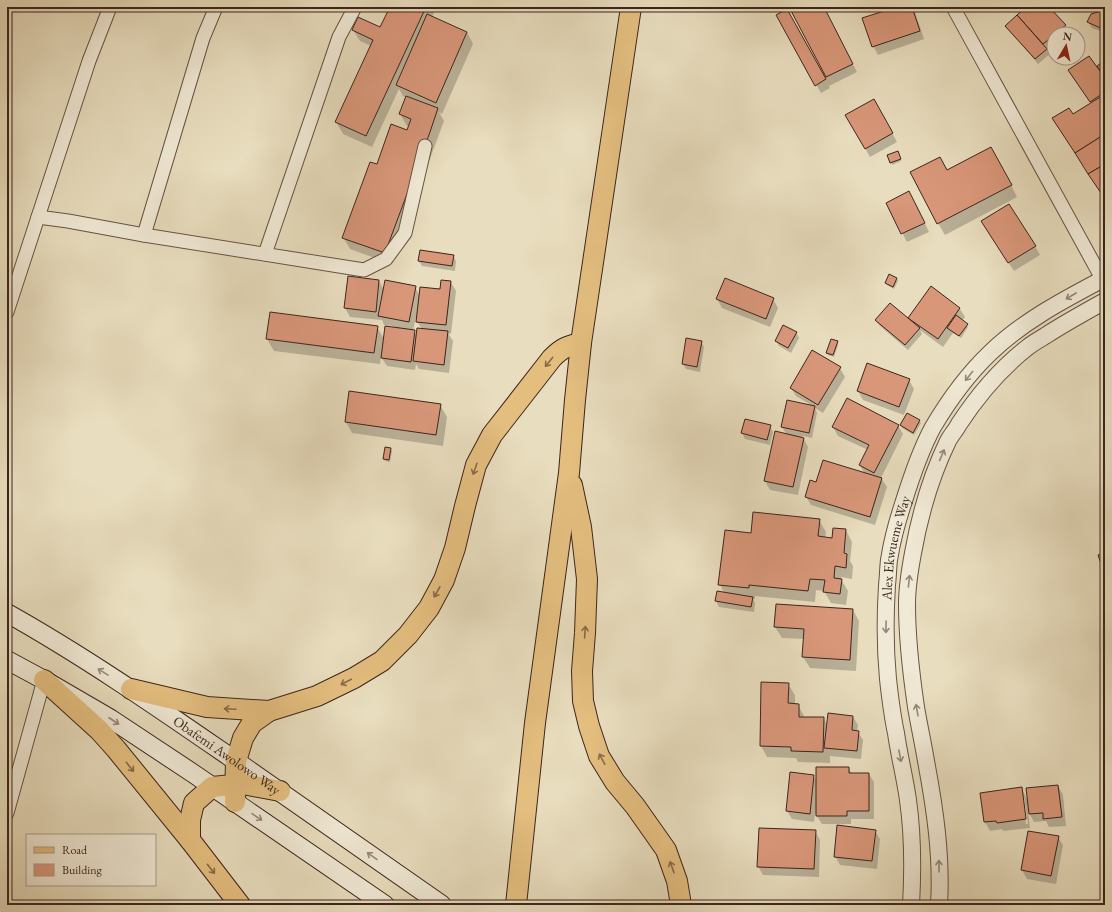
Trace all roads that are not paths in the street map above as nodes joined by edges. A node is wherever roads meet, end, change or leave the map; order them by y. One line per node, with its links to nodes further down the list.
1 (110, 7): 7 (street)
2 (216, 7): 8 (street)
3 (355, 7): 9 (street)
4 (631, 7): 13 (main road)
5 (953, 7): 10 (street)
6 (425, 146): 9 (street)
7 (38, 217): 8 (street); 12 (street)
8 (144, 235): 9 (street)
9 (265, 254)
10 (1104, 280): 31 (street, Alex Ekwueme Way, one-way to 31)
11 (1105, 301): 32 (street, Alex Ekwueme Way, one-way to 11)
12 (7, 312)
13 (581, 343): 14 (main road); 19 (main road, one-way to 19)
14 (569, 473): 29 (main road); 30 (main road, one-way to 14)
15 (7, 613): 18 (main road, Obafemi Awolowo Way, one-way to 15)
16 (7, 660): 17 (main road)
17 (44, 680): 21 (main road, one-way to 21); 24 (street); 25 (main road, one-way to 25)
18 (131, 689): 19 (main road, one-way to 18); 20 (main road, Obafemi Awolowo Way)
19 (269, 711): 20 (main road)
20 (236, 761): 22 (main road, Obafemi Awolowo Way); 23 (main road)
21 (212, 787): 23 (main road); 25 (main road)
22 (280, 792): 23 (main road); 28 (main road, Obafemi Awolowo Way, one-way to 22)
23 (235, 793): 27 (main road, one-way to 27)
24 (7, 813)
25 (190, 840): 26 (main road, one-way to 26)
26 (240, 905)
27 (385, 905)
28 (442, 905)
29 (516, 905)
30 (682, 905)
31 (911, 905)
32 (938, 905)

